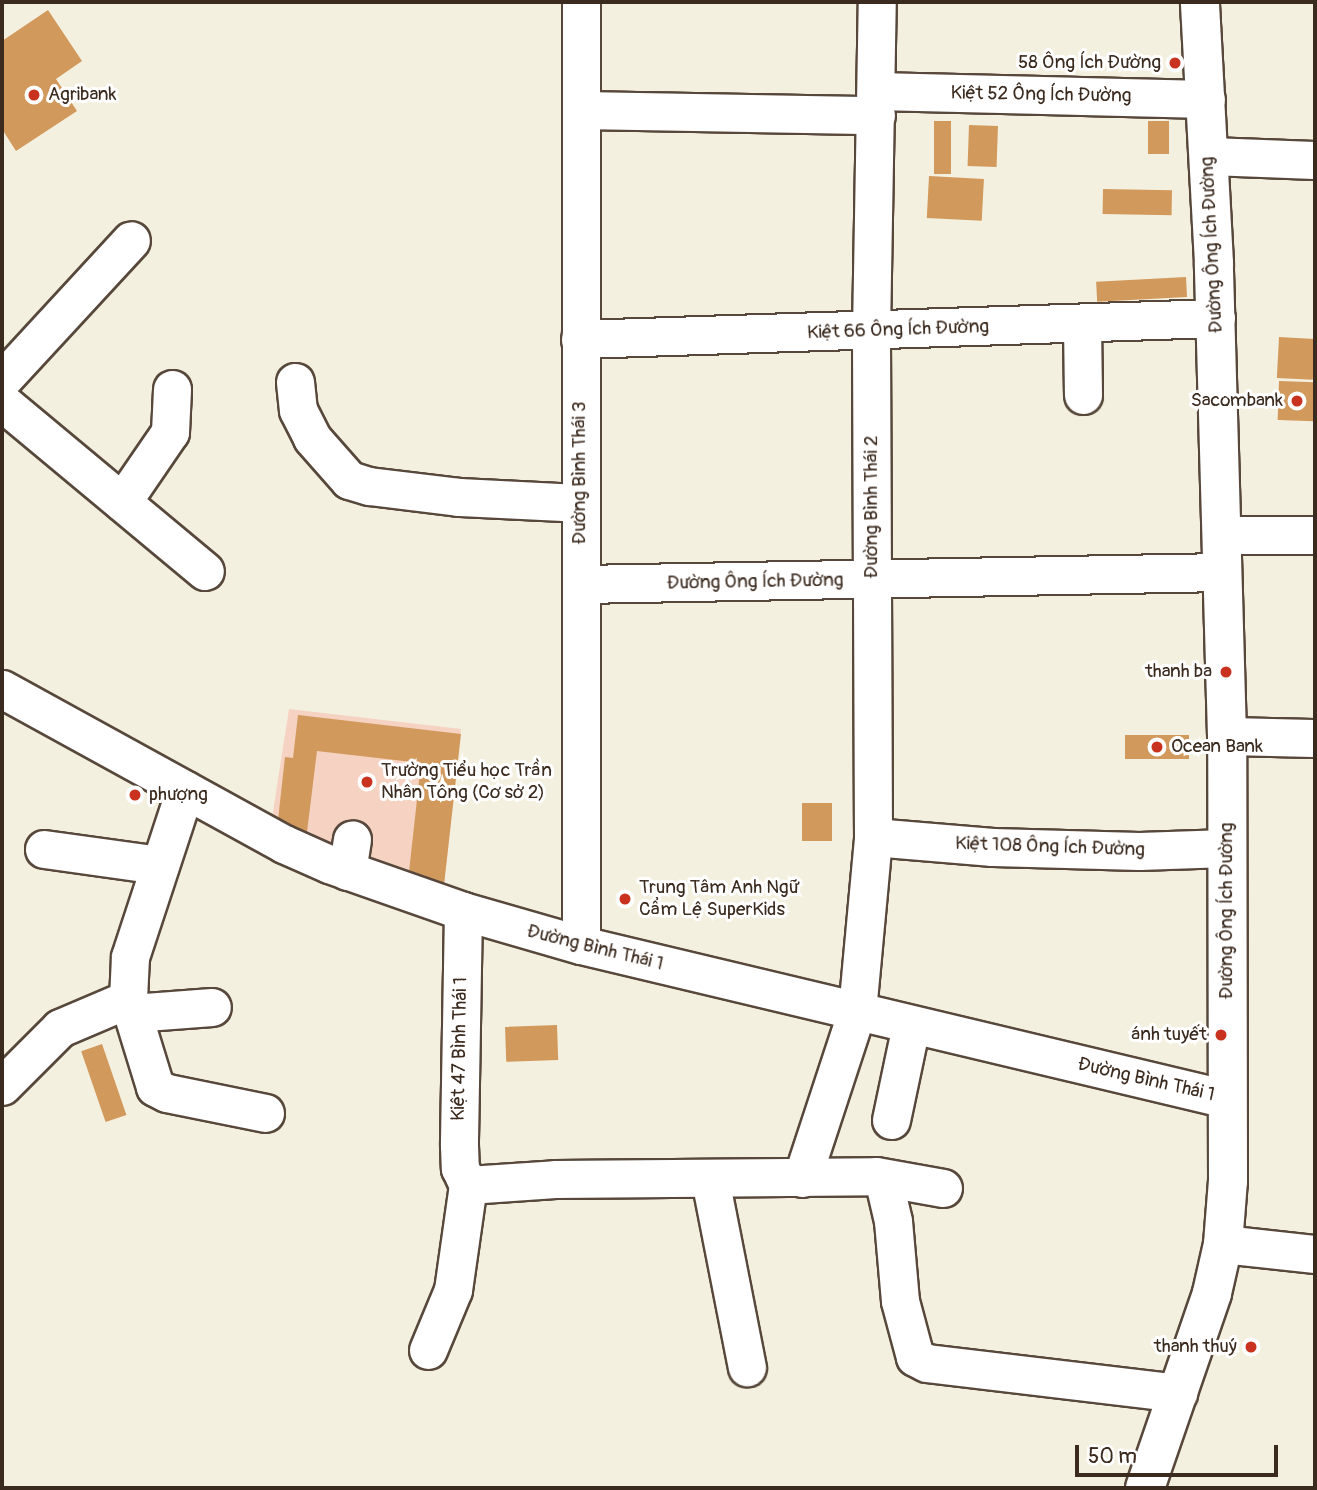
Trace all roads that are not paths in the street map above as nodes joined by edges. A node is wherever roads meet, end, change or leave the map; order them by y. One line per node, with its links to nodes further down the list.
1 (581, 2): 6 (street, Đường Bình Thái 3)
2 (877, 2): 5 (street, Đường Bình Thái 2)
3 (1200, 2): 4 (main road, Đường Ông Ích Đường)
4 (1206, 99): 5 (street, Kiệt 52 Ông Ích Đường); 7 (main road, Đường Ông Ích Đường)
5 (876, 103): 6 (street, Kiệt 52 Ông Ích Đường); 12 (street, Đường Bình Thái 2)
6 (580, 110): 13 (street, Đường Bình Thái 3)
7 (1209, 156): 8 (street); 10 (main road, Đường Ông Ích Đường)
8 (1315, 160)
9 (131, 240): 14 (street)
10 (1216, 318): 11 (street, Kiệt 66 Ông Ích Đường); 21 (main road, Đường Ông Ích Đường)
11 (1082, 324): 12 (street, Kiệt 66 Ông Ích Đường); 17 (street)
12 (871, 332): 13 (street, Kiệt 66 Ông Ích Đường); 25 (street, Đường Bình Thái 2)
13 (580, 339): 20 (street, Đường Bình Thái 3)
14 (2, 380)
15 (295, 382): 20 (street)
16 (172, 390): 19 (street)
17 (1083, 395)
18 (2, 402): 19 (street)
19 (122, 502): 23 (street)
20 (580, 503): 26 (street, Đường Bình Thái 3)
21 (1222, 535): 22 (street); 24 (main road, Đường Ông Ích Đường)
22 (1315, 535)
23 (205, 571)
24 (1222, 572): 25 (street, Đường Ông Ích Đường); 28 (main road, Đường Ông Ích Đường)
25 (873, 580): 26 (street, Đường Ông Ích Đường); 31 (street, Đường Bình Thái 2)
26 (581, 584): 36 (street, Đường Bình Thái 3)
27 (2, 689): 30 (street, Đường Bình Thái 1)
28 (1227, 736): 29 (street); 32 (main road, Đường Ông Ích Đường)
29 (1315, 738)
30 (185, 790): 34 (street); 35 (street, Đường Bình Thái 1)
31 (873, 837): 32 (street, Kiệt 108 Ông Ích Đường); 39 (street, Đường Bình Thái 2)
32 (1227, 848): 42 (main road, Đường Ông Ích Đường)
33 (44, 849): 34 (street)
34 (160, 865): 37 (street)
35 (463, 911): 36 (street, Đường Bình Thái 1); 48 (street, Kiệt 47 Bình Thái 1)
36 (581, 945): 39 (street, Đường Bình Thái 1)
37 (130, 1006): 38 (street); 41 (street); 43 (street)
38 (212, 1007)
39 (857, 1011): 40 (street, Đường Bình Thái 1); 46 (street, Đường Bình Thái 2)
40 (911, 1025): 42 (street, Đường Bình Thái 1); 44 (street)
41 (2, 1086)
42 (1227, 1099): 50 (main road, Đường Ông Ích Đường)
43 (265, 1113)
44 (891, 1120)
45 (710, 1178): 46 (street); 48 (street); 53 (street)
46 (802, 1178): 47 (street)
47 (883, 1178): 49 (street); 54 (street)
48 (468, 1185): 52 (street)
49 (943, 1188)
50 (1223, 1244): 51 (street); 54 (main road, Đường Ông Ích Đường)
51 (1315, 1254)
52 (428, 1350)
53 (747, 1367)
54 (1178, 1393): 55 (main road, Đường Ông Ích Đường)
55 (1144, 1488)

